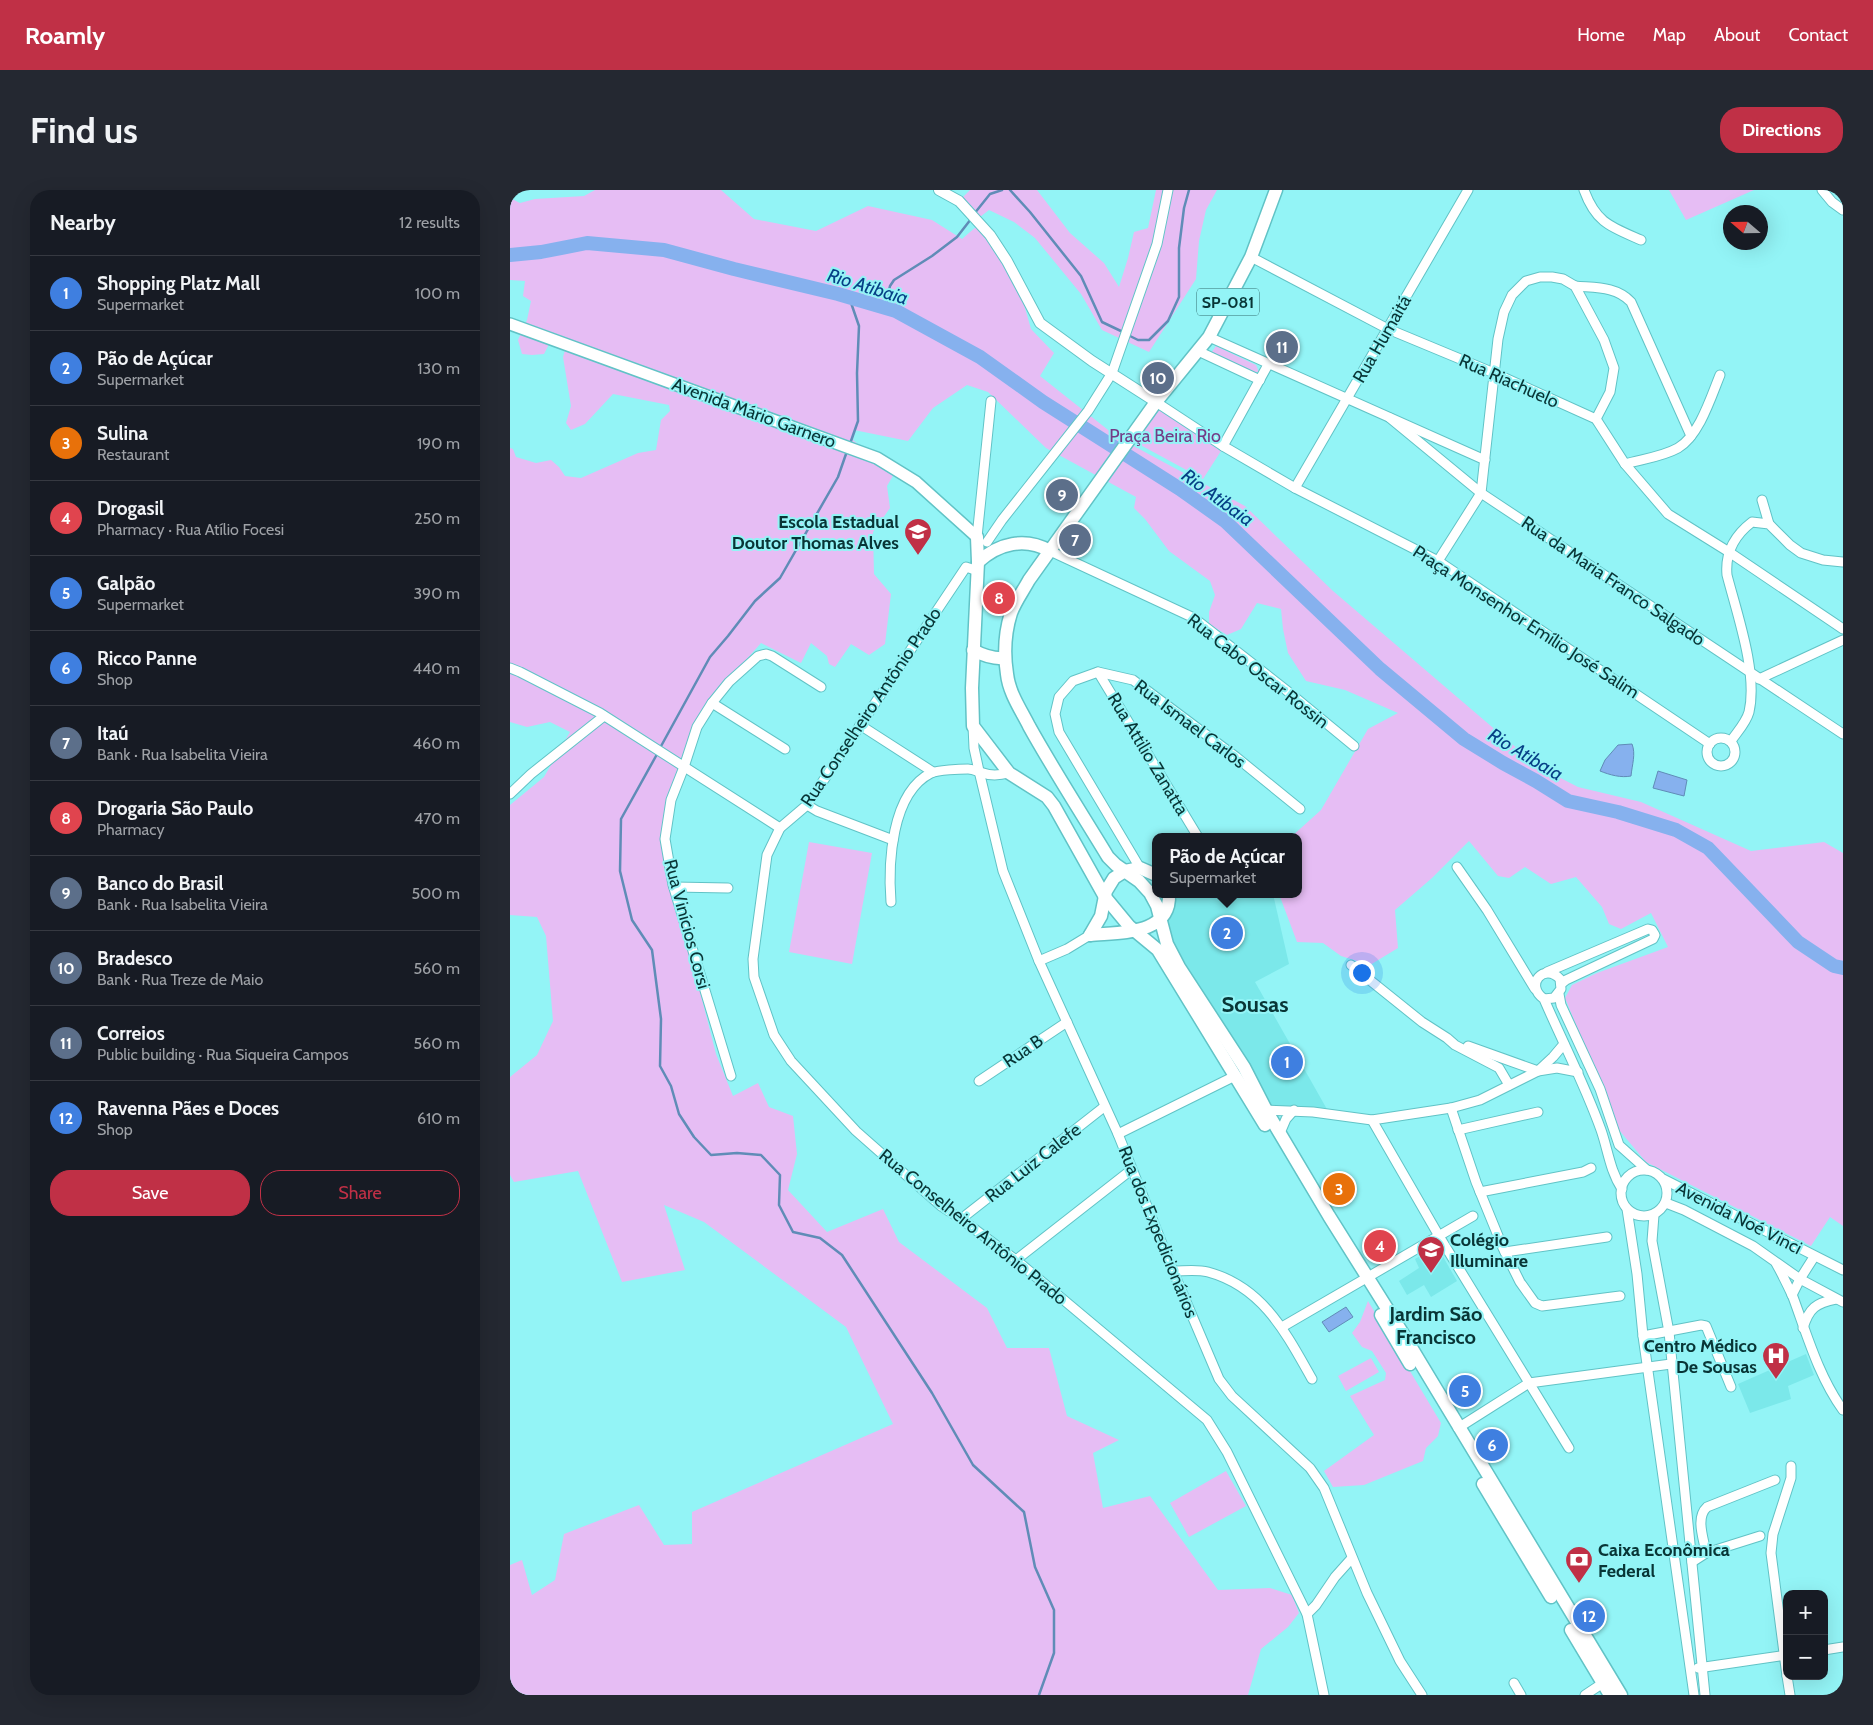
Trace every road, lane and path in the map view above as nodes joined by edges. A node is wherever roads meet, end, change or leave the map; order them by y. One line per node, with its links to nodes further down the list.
1 (512, 190): 8 (street)
2 (939, 190): 18 (street)
3 (1168, 190): 18 (street)
4 (1276, 190): 11 (main road, SP-081)
5 (1468, 190): 14 (street, Rua Humaitá)
6 (1584, 190): 10 (street)
7 (1822, 190): 9 (street)
8 (510, 195)
9 (1843, 210)
10 (1641, 240)
11 (1251, 257): 14 (street, Rua Riachuelo); 15 (main road, SP-081)
12 (1575, 286): 19 (street); 26 (street); 27 (street)
13 (510, 324): 35 (main road, Avenida Mário Garnero)
14 (1388, 329): 19 (street, Rua Riachuelo); 22 (street, Rua Humaitá)
15 (1210, 337): 16 (main road, SP-081); 17 (street)
16 (1198, 351): 21 (street); 24 (main road, SP-081)
17 (1269, 363): 21 (street); 22 (street)
18 (1112, 373): 24 (street); 35 (street)
19 (1494, 373): 26 (street, Rua Riachuelo); 29 (street)
20 (1720, 375): 27 (street)
21 (1260, 380): 28 (street)
22 (1348, 398): 25 (street); 31 (street, Rua Humaitá)
23 (991, 401): 35 (street)
24 (1156, 402): 28 (street, Praça Monsenhor Emílio José Salim); 36 (main road)
25 (1390, 418): 29 (street); 32 (street, Rua da Maria Franco Salgado)
26 (1596, 419): 30 (street)
27 (1692, 436): 30 (street)
28 (1223, 446): 31 (street, Praça Monsenhor Emílio José Salim)
29 (1485, 460): 32 (street)
30 (1625, 464): 37 (street)
31 (1295, 488): 38 (street, Praça Monsenhor Emílio José Salim)
32 (1481, 494): 38 (street); 47 (street, Rua da Maria Franco Salgado)
33 (1762, 500): 34 (street)
34 (1769, 524): 37 (street); 39 (street)
35 (987, 542): 36 (main road); 40 (main road); 40 (main road)
36 (1050, 551): 44 (main road); 56 (street, Rua Cabo Oscar Rossin)
37 (1729, 552): 41 (street); 47 (street)
38 (1438, 561): 55 (street, Praça Monsenhor Emílio José Salim)
39 (1843, 562)
40 (974, 567): 43 (main road); 51 (street, Rua Conselheiro Antônio Prado)
41 (1843, 628)
42 (1843, 640): 47 (street)
43 (973, 650): 44 (main road); 52 (main road)
44 (1005, 658): 70 (main road)
45 (510, 668): 50 (street)
46 (1098, 672): 64 (street, Rua Ismael Carlos); 66 (street, Rua Attilio Zanatta); 69 (street)
47 (1755, 676): 53 (street, Rua da Maria Franco Salgado); 54 (street)
48 (821, 687): 49 (street, Rua Vinícios Corsi)
49 (712, 703): 57 (street); 58 (street, Rua Vinícios Corsi)
50 (604, 716): 58 (street); 62 (street)
51 (860, 725): 60 (street); 63 (street, Rua Conselheiro Antônio Prado)
52 (973, 726): 59 (street, Rua dos Expedicionários); 61 (main road)
53 (1843, 734)
54 (1731, 741): 55 (street); 55 (street)
55 (1710, 744)
56 (1354, 746)
57 (785, 749)
58 (684, 767): 65 (street); 72 (street, Rua Vinícios Corsi)
59 (979, 771): 60 (street); 61 (street); 83 (street, Rua dos Expedicionários)
60 (933, 772): 67 (street)
61 (1009, 773): 74 (main road)
62 (510, 794)
63 (807, 805): 65 (street, Rua Conselheiro Antônio Prado); 67 (street)
64 (1300, 809)
65 (780, 828): 118 (street, Rua Conselheiro Antônio Prado)
66 (1196, 833)
67 (893, 840): 78 (street)
68 (1457, 867): 82 (street)
69 (1140, 868): 70 (main road); 71 (main road)
70 (1126, 871): 74 (main road); 75 (main road)
71 (1152, 873)
72 (674, 887): 73 (street); 95 (street, Rua Vinícios Corsi)
73 (728, 888)
74 (1105, 896): 80 (main road); 81 (main road)
75 (1152, 897)
76 (1153, 898): 79 (main road)
77 (1168, 898): 79 (main road)
78 (891, 902)
79 (1159, 919): 80 (main road); 101 (main road)
80 (1137, 932): 81 (main road); 96 (main road)
81 (1090, 935): 83 (street)
82 (1515, 955): 85 (street); 87 (street)
83 (1039, 961): 90 (street, Rua dos Expedicionários)
84 (1351, 965): 91 (street)
85 (1546, 973): 86 (street); 86 (street); 87 (street)
86 (1562, 984): 88 (street)
87 (1535, 989): 89 (street)
88 (1559, 994): 89 (street); 110 (street)
89 (1544, 999): 92 (street)
90 (1066, 1022): 97 (street, Rua B); 99 (street, Rua dos Expedicionários)
91 (1447, 1038): 93 (street); 98 (street)
92 (1564, 1044): 93 (street); 94 (street)
93 (1538, 1071): 94 (street); 98 (street)
94 (1578, 1072): 112 (street)
95 (731, 1076)
96 (1235, 1076): 107 (street); 128 (main road)
97 (979, 1081)
98 (1509, 1085): 100 (street)
99 (1104, 1107): 107 (street, Rua dos Expedicionários); 118 (street, Rua Luiz Calefe)
100 (1451, 1108): 104 (street); 105 (street)
101 (1266, 1110): 102 (street); 106 (main road)
102 (1294, 1110): 104 (street); 106 (street)
103 (1538, 1112): 105 (street)
104 (1372, 1120): 119 (street)
105 (1458, 1130): 113 (street)
106 (1280, 1133): 128 (main road)
107 (1118, 1134): 109 (street, Rua dos Expedicionários)
108 (1591, 1168): 113 (street)
109 (1131, 1170): 123 (street); 126 (street, Rua dos Expedicionários)
110 (1647, 1170): 111 (street); 112 (street)
111 (1663, 1179): 114 (street); 122 (street, Avenida Noé Vinci)
112 (1622, 1189): 115 (street)
113 (1480, 1192): 121 (street)
114 (1666, 1203): 116 (street); 124 (street, Avenida Noé Vinci)
115 (1627, 1209): 116 (street); 135 (street)
116 (1654, 1214): 134 (street)
117 (1473, 1216): 119 (street)
118 (962, 1219): 123 (street, Rua Conselheiro Antônio Prado)
119 (1439, 1236): 128 (street); 139 (street)
120 (1607, 1237): 121 (street)
121 (1505, 1252): 129 (street)
122 (1814, 1257): 125 (street, Avenida Noé Vinci); 127 (street, Avenida Noé Vinci)
123 (1016, 1260): 150 (street, Rua Conselheiro Antônio Prado)
124 (1776, 1263): 127 (street, Avenida Noé Vinci); 130 (street)
125 (1843, 1270)
126 (1173, 1271): 132 (street); 148 (street, Rua dos Expedicionários)
127 (1800, 1278): 130 (street); 131 (street, Avenida Noé Vinci)
128 (1363, 1279): 132 (street); 142 (main road); 159 (main road)
129 (1620, 1296)
130 (1792, 1296): 133 (street)
131 (1840, 1300): 133 (street)
132 (1282, 1327): 138 (street)
133 (1803, 1328): 141 (street)
134 (1669, 1332): 135 (street); 136 (street); 140 (street)
135 (1643, 1336): 137 (street)
136 (1672, 1364): 137 (street); 149 (street)
137 (1649, 1368): 139 (street); 156 (street)
138 (1312, 1379)
139 (1529, 1383): 142 (street); 143 (street)
140 (1731, 1387)
141 (1843, 1410)
142 (1458, 1428): 165 (main road)
143 (1569, 1448)
144 (1791, 1466): 151 (street)
145 (1775, 1480): 147 (street)
146 (1760, 1536): 147 (street)
147 (1706, 1553): 149 (street)
148 (1352, 1558): 150 (street); 161 (street, Rua dos Expedicionários)
149 (1692, 1562): 155 (street)
150 (1307, 1614): 160 (street, Rua Conselheiro Antônio Prado)
151 (1783, 1640)
152 (1843, 1647): 153 (street)
153 (1828, 1649)
154 (1783, 1655): 155 (street)
155 (1702, 1667): 156 (street); 167 (street)
156 (1691, 1669): 166 (street)
157 (1788, 1680): 168 (street)
158 (1514, 1683): 162 (street)
159 (1603, 1683): 163 (street); 164 (main road)
160 (1324, 1695)
161 (1422, 1695)
162 (1521, 1695)
163 (1585, 1695)
164 (1610, 1695)
165 (1621, 1695)
166 (1694, 1695)
167 (1705, 1695)
168 (1790, 1695)

